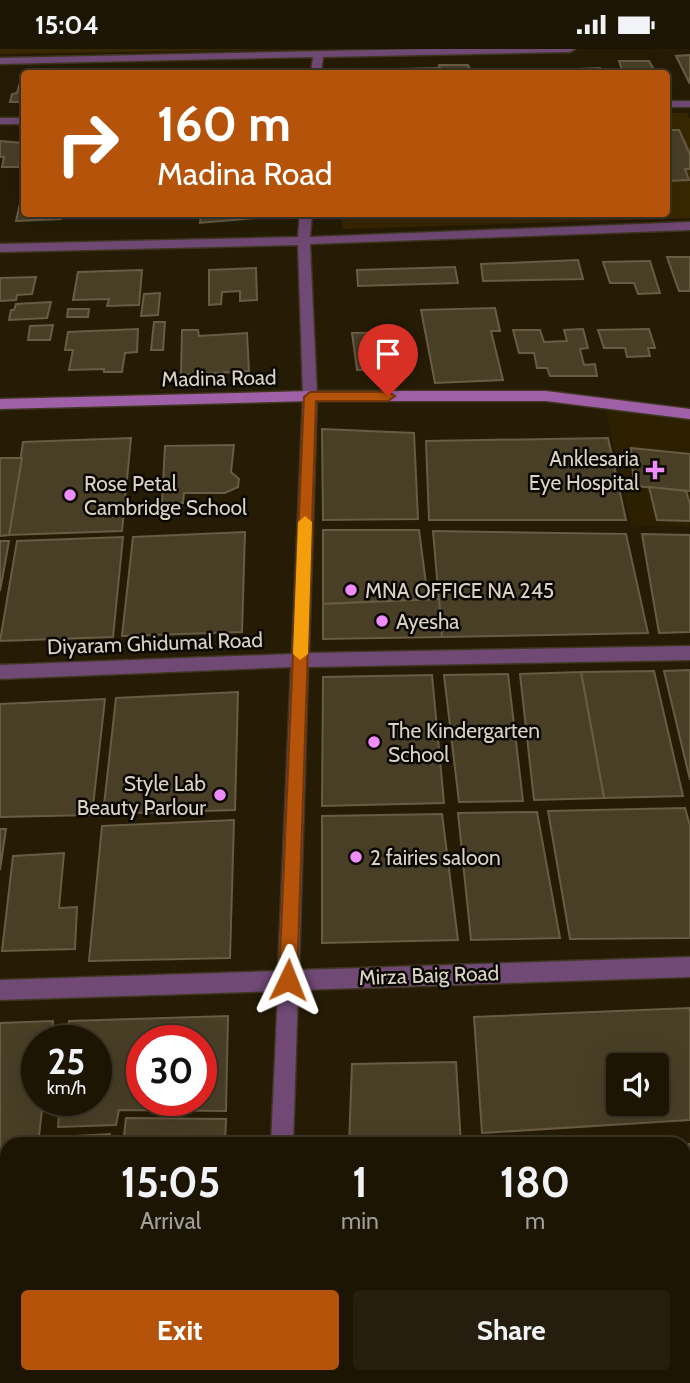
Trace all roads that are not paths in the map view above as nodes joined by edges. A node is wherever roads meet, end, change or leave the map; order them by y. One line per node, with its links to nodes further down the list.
1 (570, 49): 2 (street)
2 (318, 54): 3 (street); 4 (street)
3 (0, 61)
4 (316, 70)
5 (670, 104): 6 (street)
6 (690, 104)
7 (0, 121): 8 (street)
8 (21, 121)
9 (306, 217): 11 (street)
10 (690, 226): 11 (street)
11 (304, 241): 12 (street); 13 (street)
12 (0, 248)
13 (310, 397): 14 (main road, Madina Road); 15 (main road, Madina Road); 17 (street)
14 (0, 404)
15 (690, 414)
16 (690, 653): 17 (street, Diyaram Ghidumal Road)
17 (300, 660): 18 (street, Diyaram Ghidumal Road); 20 (street)
18 (0, 673)
19 (690, 967): 20 (street, Mirza Baig Road)
20 (288, 980): 21 (street, Mirza Baig Road); 22 (street)
21 (0, 990)
22 (282, 1137)

